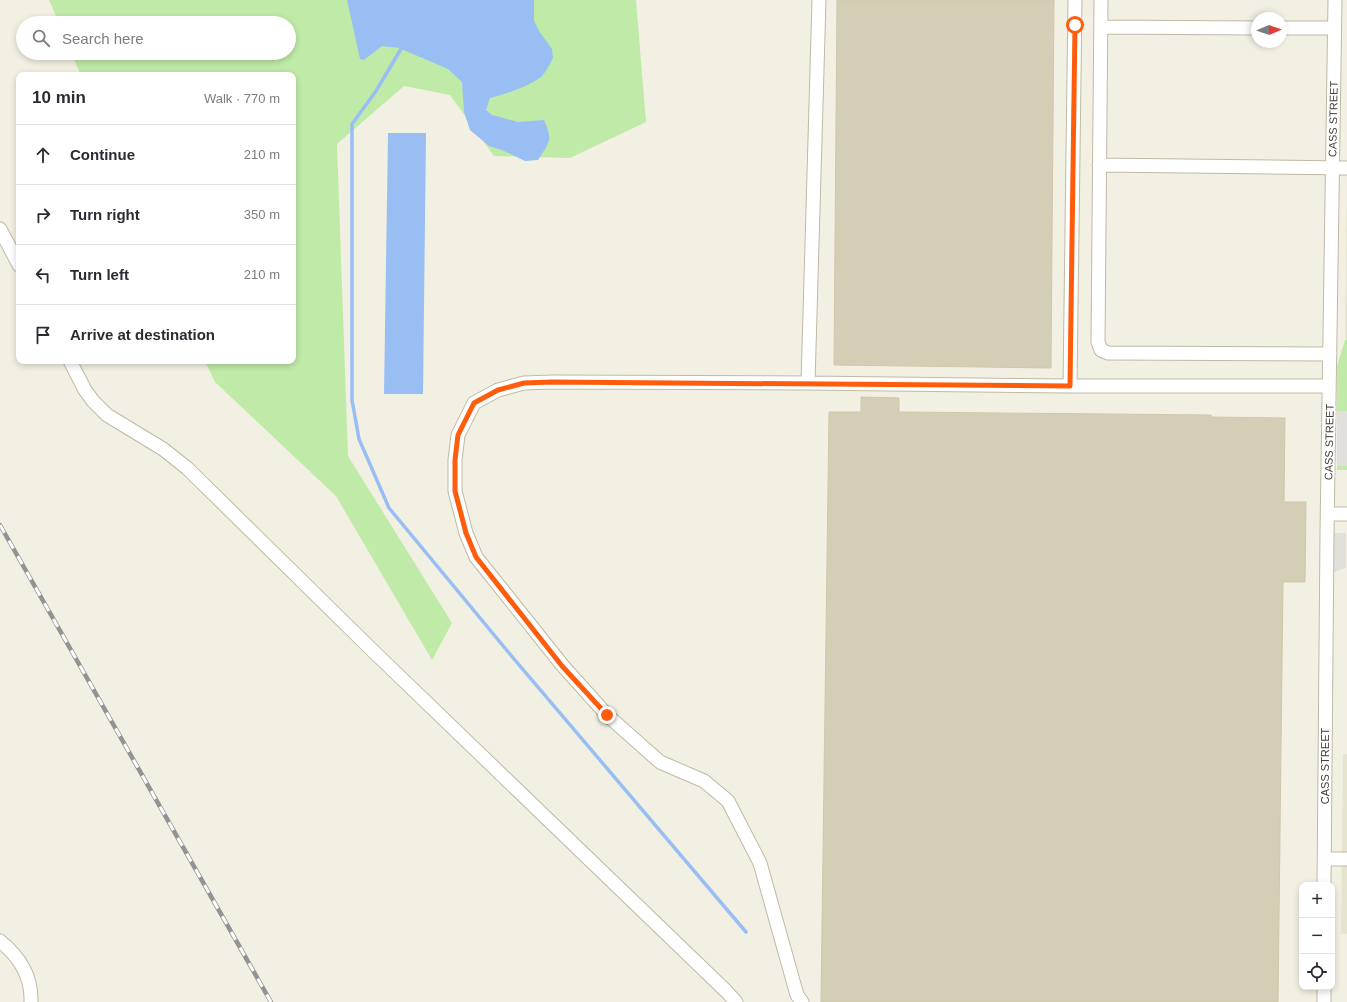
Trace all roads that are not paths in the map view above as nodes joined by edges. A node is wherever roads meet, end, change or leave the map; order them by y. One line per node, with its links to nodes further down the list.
1 (819, 0): 16 (street)
2 (1075, 0): 17 (street)
3 (1101, 0): 5 (street)
4 (1334, 0): 8 (street, CASS STREET)
5 (1101, 27): 6 (street); 9 (street)
6 (1251, 28)
7 (1287, 28): 8 (street)
8 (1334, 28): 10 (street, CASS STREET)
9 (1099, 165): 10 (street); 14 (street)
10 (1332, 168): 11 (street); 14 (street, CASS STREET)
11 (1347, 168)
12 (0, 229): 13 (street)
13 (16, 259)
14 (1330, 354): 18 (street, CASS STREET)
15 (72, 364): 27 (street)
16 (808, 383): 17 (street); 28 (street)
17 (1070, 386): 18 (street)
18 (1329, 386): 19 (street, CASS STREET)
19 (1328, 514): 20 (street); 21 (street, CASS STREET)
20 (1347, 514)
21 (1325, 859): 22 (street); 23 (street, CASS STREET)
22 (1347, 859)
23 (1324, 882)
24 (0, 941): 26 (street)
25 (1324, 990): 29 (street)
26 (31, 1002)
27 (736, 1002)
28 (802, 1002)
29 (1324, 1002)

